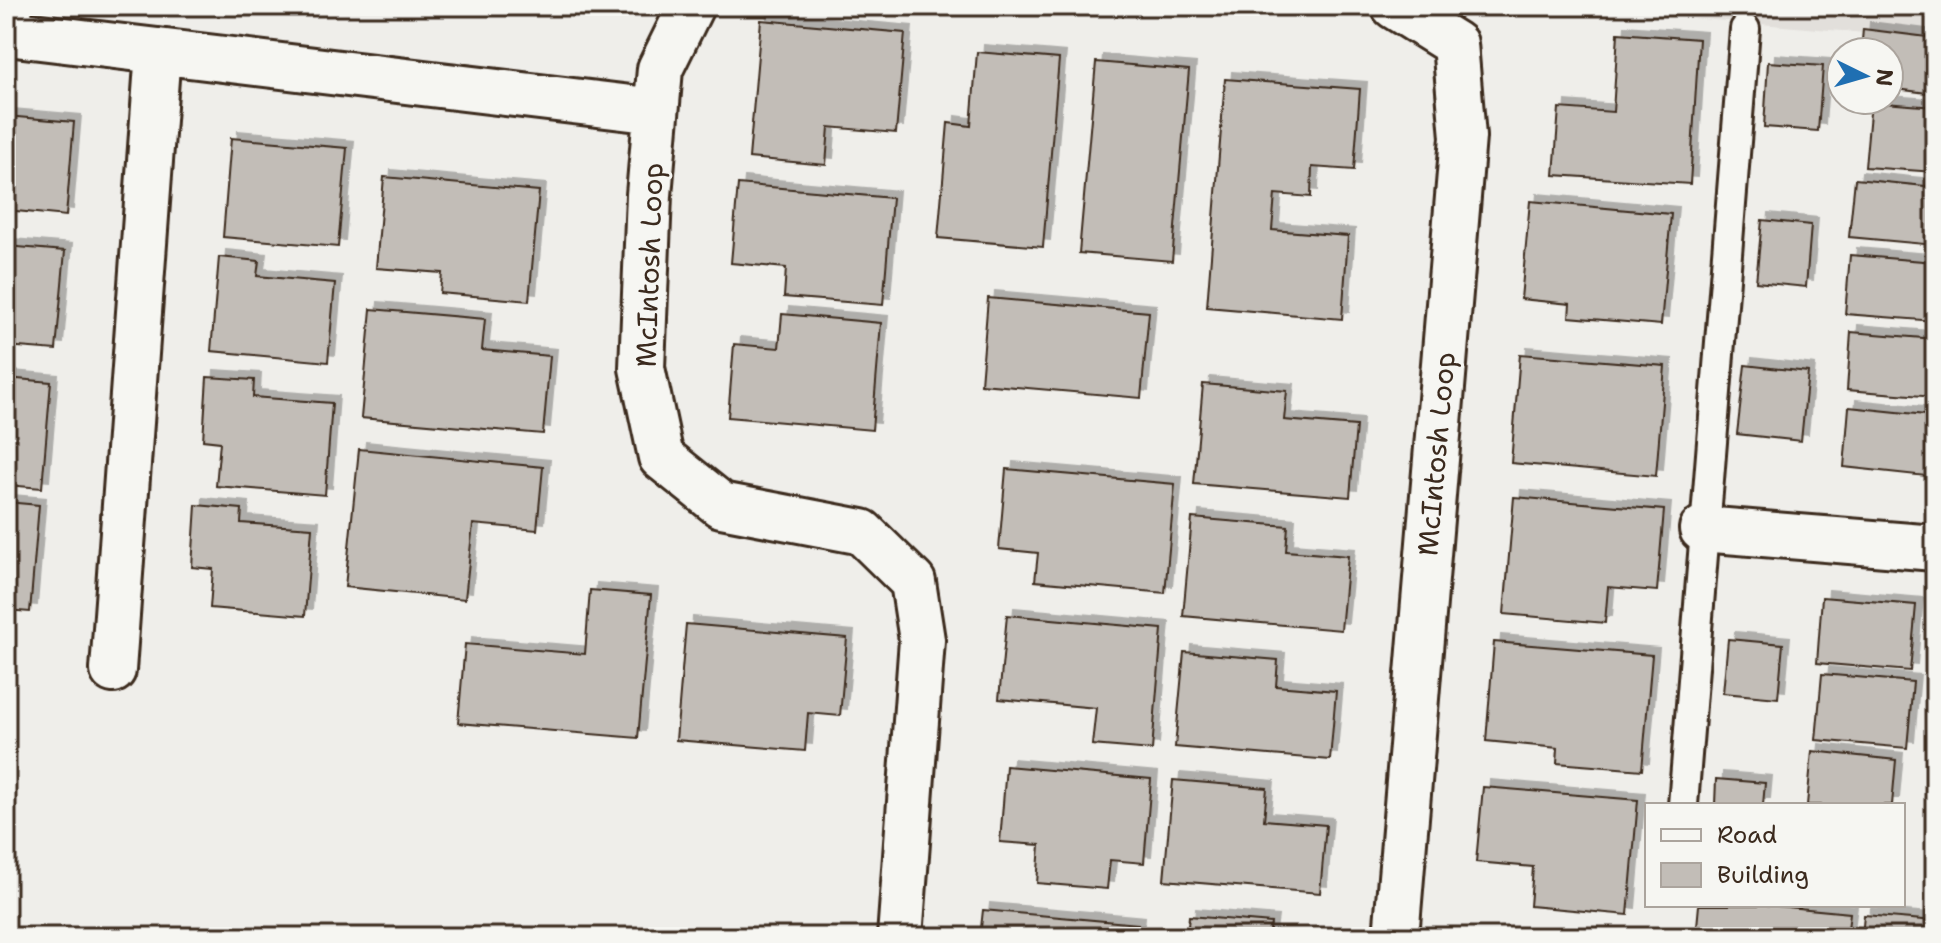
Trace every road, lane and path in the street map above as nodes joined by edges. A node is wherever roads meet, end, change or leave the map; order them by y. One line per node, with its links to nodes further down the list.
1 (10, 6): 5 (street)
2 (691, 6): 6 (street, McIntosh Loop)
3 (1394, 6): 12 (street, McIntosh Loop)
4 (1745, 29): 7 (lane)
5 (158, 51): 6 (street); 9 (street)
6 (656, 111): 11 (street, McIntosh Loop)
7 (1702, 529): 8 (street); 10 (lane)
8 (1935, 548)
9 (113, 670)
10 (1683, 803)
11 (900, 937)
12 (1396, 937)

